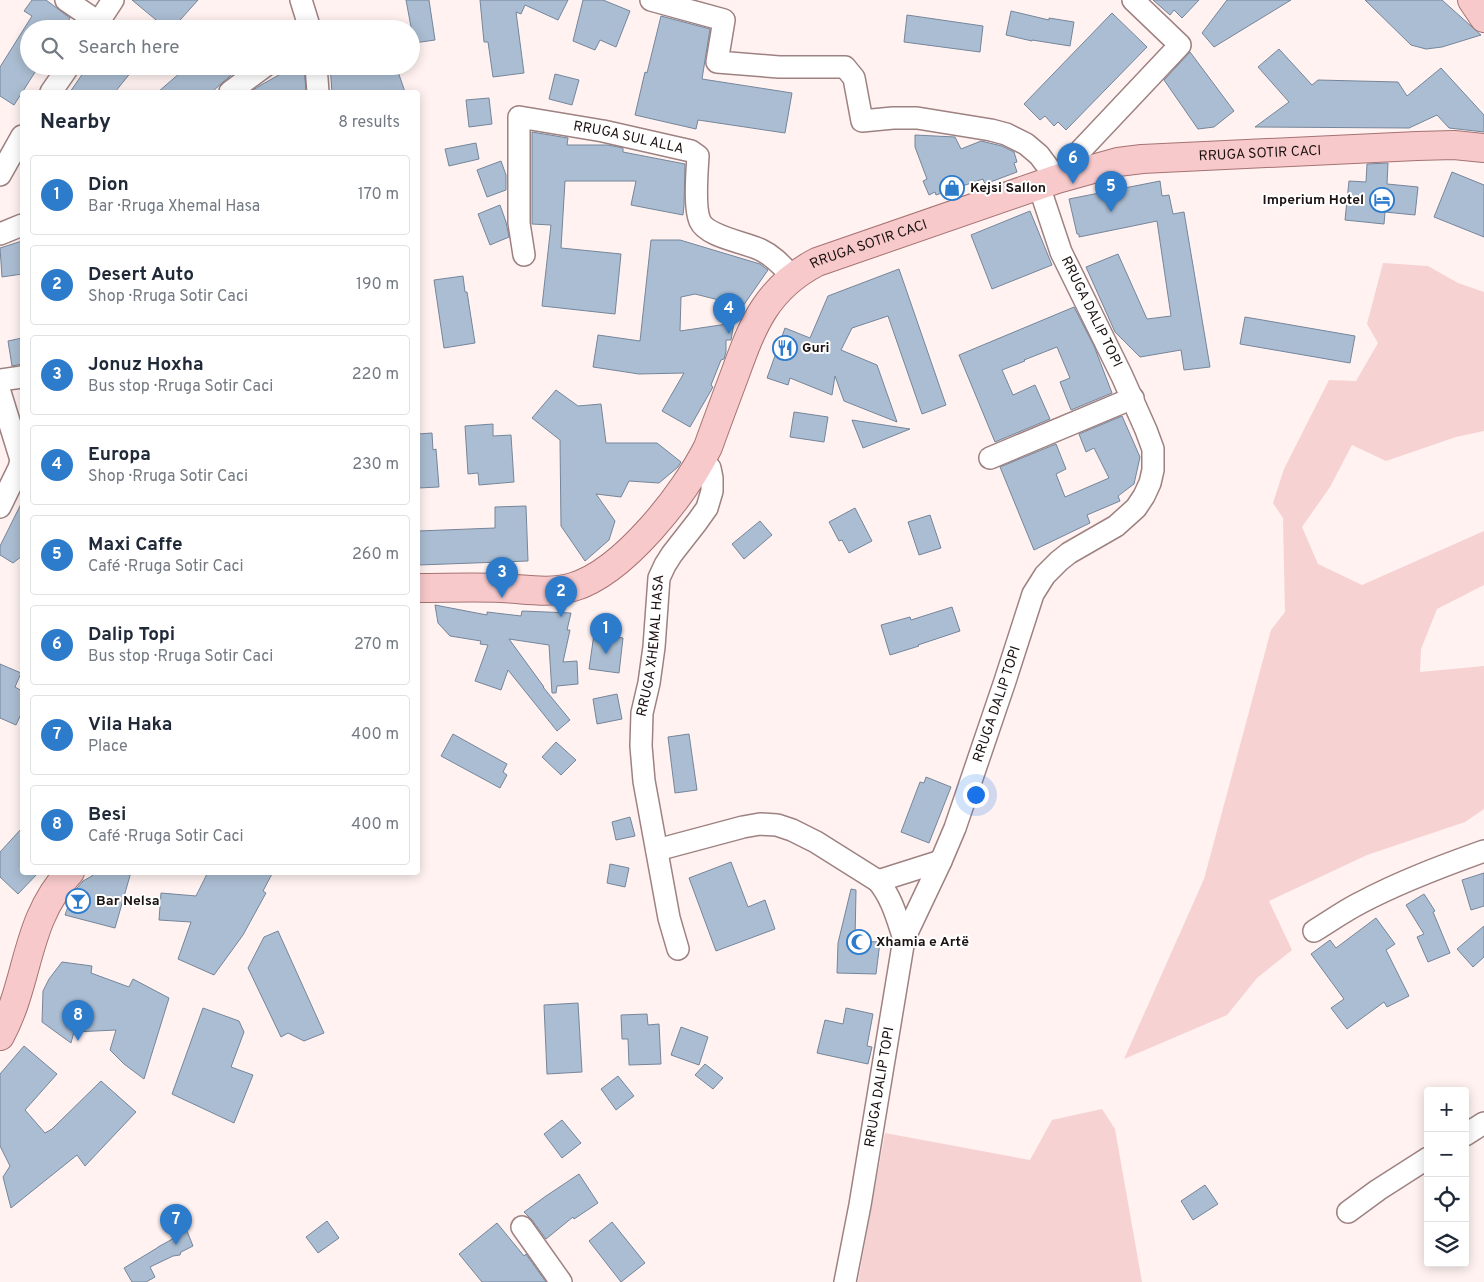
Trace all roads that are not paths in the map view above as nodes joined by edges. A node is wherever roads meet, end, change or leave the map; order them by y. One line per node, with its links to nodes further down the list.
1 (66, 0): 8 (street)
2 (113, 0): 9 (street)
3 (301, 0): 10 (street)
4 (1133, 0): 20 (street)
5 (1472, 0): 7 (main road)
6 (656, 1): 20 (street, RRUGA DALIP TOPI)
7 (1484, 18)
8 (90, 20)
9 (99, 20)
10 (307, 20)
11 (63, 75): 14 (street)
12 (253, 75): 15 (street)
13 (317, 75): 16 (street)
14 (52, 90)
15 (233, 90)
16 (318, 90)
17 (20, 139): 19 (street)
18 (1484, 148): 20 (main road, RRUGA SOTIR CACI)
19 (0, 174)
20 (1048, 183): 24 (main road, RRUGA SOTIR CACI); 28 (street, RRUGA DALIP TOPI)
21 (20, 225): 22 (street)
22 (0, 234)
23 (524, 255): 24 (street, RRUGA SUL ALLA)
24 (793, 277): 31 (main road, RRUGA SOTIR CACI)
25 (20, 377): 26 (street)
26 (0, 380)
27 (0, 392): 29 (street)
28 (1133, 398): 30 (street); 37 (street, RRUGA DALIP TOPI)
29 (19, 442)
30 (990, 458)
31 (702, 460): 34 (main road, RRUGA SOTIR CACI); 35 (street, RRUGA XHEMAL HASA)
32 (20, 464): 33 (street)
33 (0, 507)
34 (420, 588)
35 (658, 850): 39 (street); 42 (street, RRUGA XHEMAL HASA)
36 (1484, 851): 40 (street)
37 (941, 861): 39 (street); 41 (street, RRUGA DALIP TOPI)
38 (68, 875): 43 (main road)
39 (878, 881): 41 (street)
40 (1314, 931)
41 (904, 939): 50 (street, RRUGA DALIP TOPI)
42 (678, 949)
43 (0, 1036)
44 (1484, 1123): 45 (street)
45 (1469, 1132)
46 (1424, 1161): 47 (street)
47 (1348, 1212)
48 (522, 1227): 49 (street)
49 (561, 1282)
50 (845, 1282)

